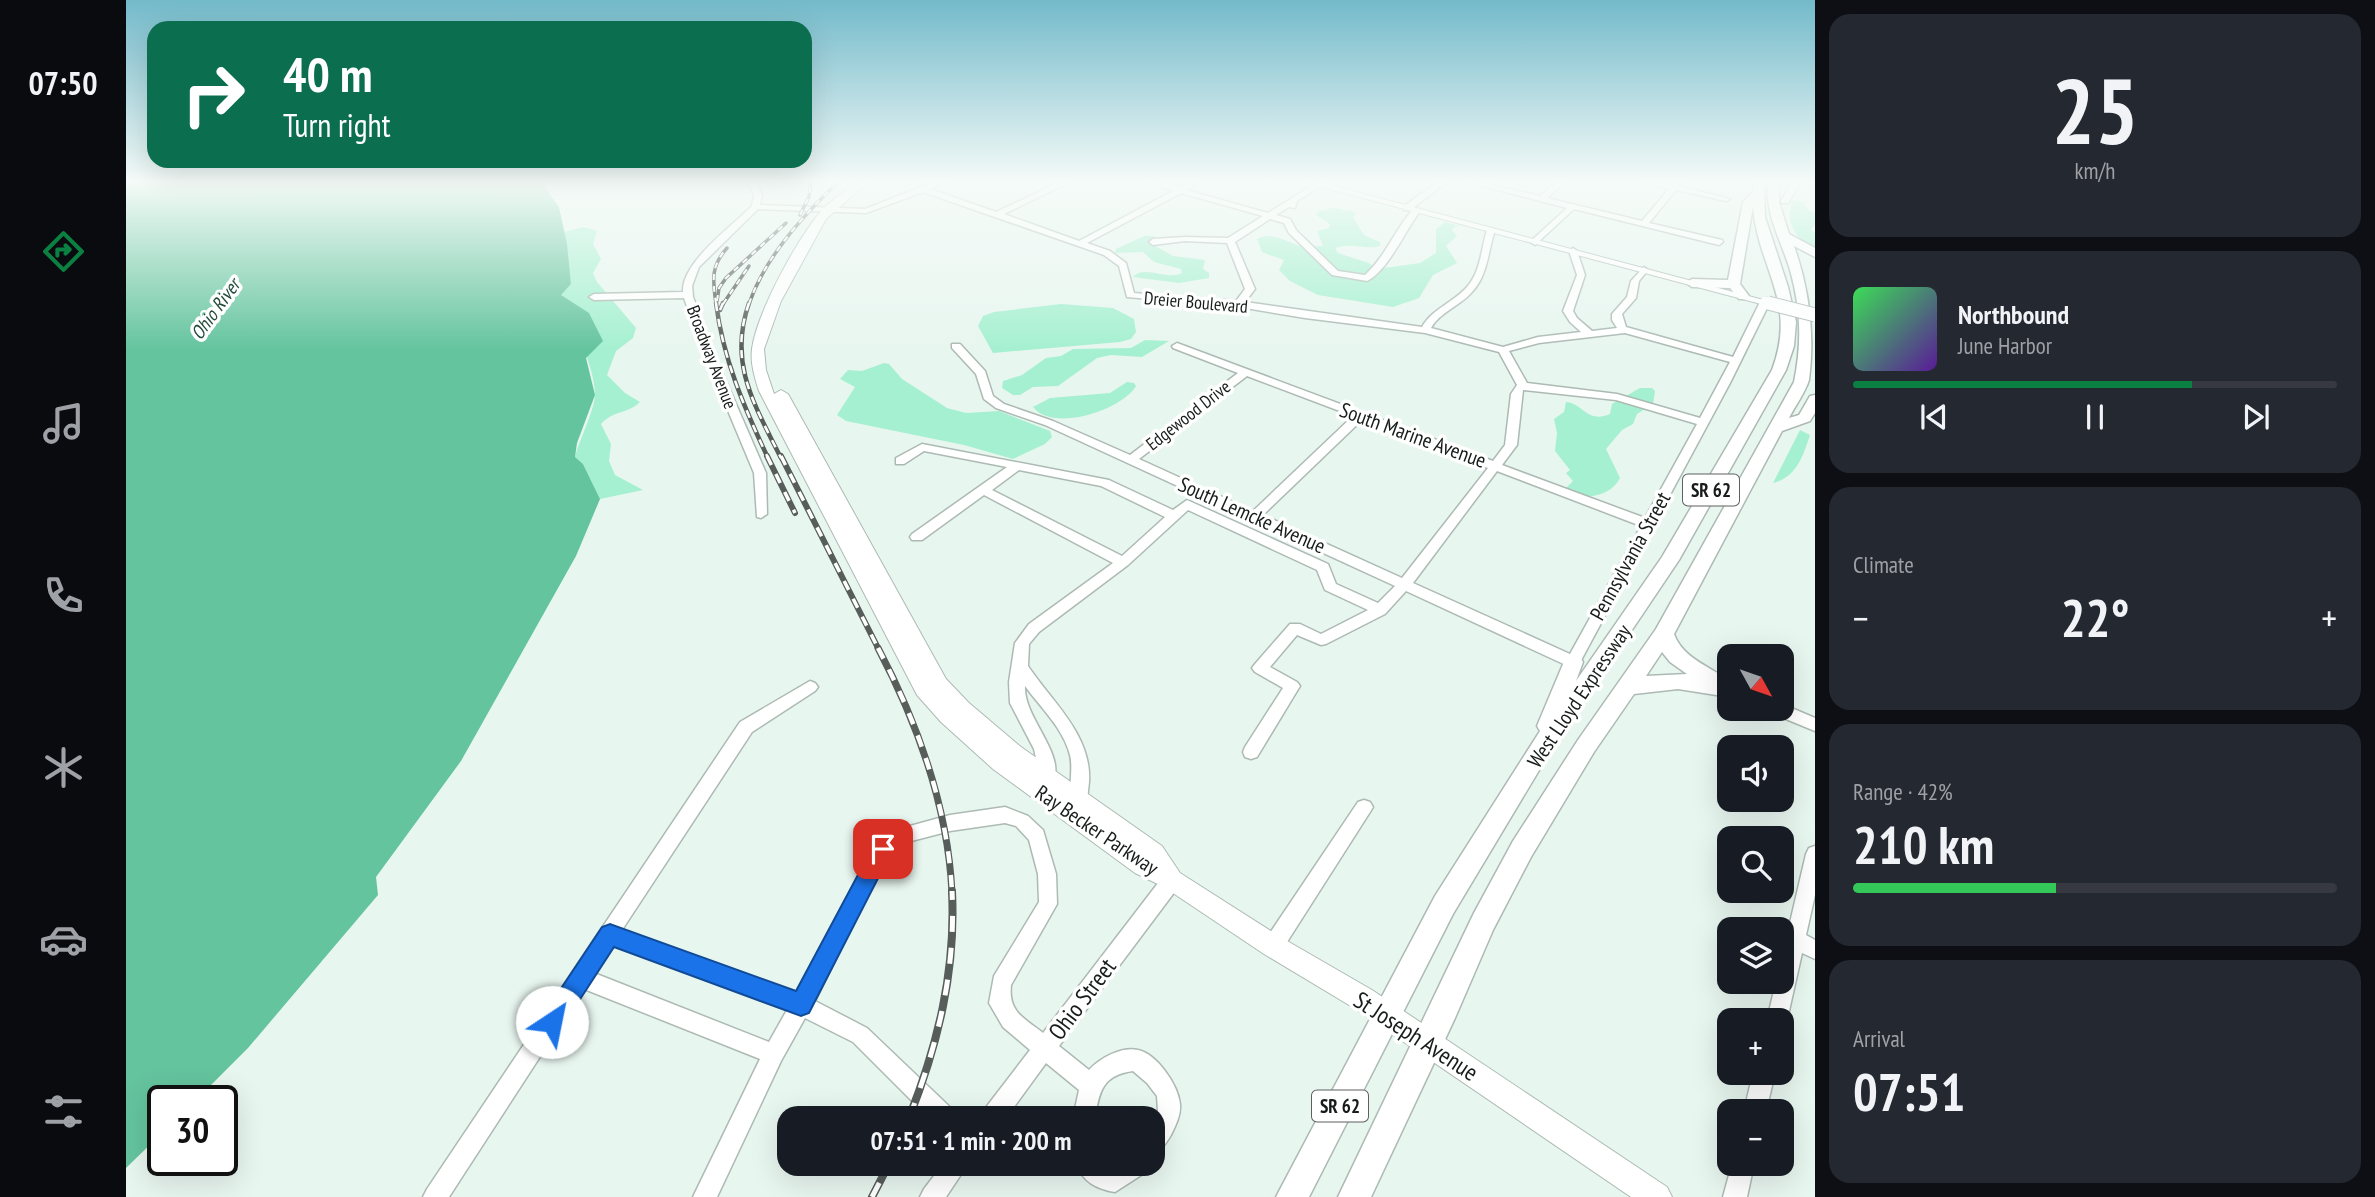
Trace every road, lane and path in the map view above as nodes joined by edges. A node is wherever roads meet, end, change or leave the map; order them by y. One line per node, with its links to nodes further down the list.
1 (724, 238): 29 (street, Broadway Avenue)
2 (809, 238): 76 (main road, Ray Becker Parkway)
3 (818, 238): 72 (main road, Ray Becker Parkway)
4 (1066, 238): 21 (street, Dreier Boulevard)
5 (1092, 238): 21 (street)
6 (1235, 238): 17 (street)
7 (1299, 238): 8 (street)
8 (1397, 238)
9 (1490, 238): 36 (street)
10 (1520, 238): 19 (main road)
11 (1539, 238): 19 (street)
12 (1702, 238): 20 (street)
13 (1742, 238): 28 (highway)
14 (1766, 238): 70 (highway, West Lloyd Expressway / SR 62)
15 (1785, 238): 25 (highway, West Lloyd Expressway / SR 62)
16 (1787, 238): 23 (highway)
17 (1230, 241): 18 (street); 33 (street)
18 (1153, 242)
19 (1535, 242): 22 (main road)
20 (1719, 242)
21 (1082, 243): 33 (street, Dreier Boulevard)
22 (1573, 251): 26 (main road); 37 (street)
23 (1815, 253)
24 (1815, 259): 25 (highway)
25 (1795, 265): 47 (highway, West Lloyd Expressway / SR 62)
26 (1644, 270): 27 (main road); 35 (street)
27 (1692, 283): 28 (highway); 30 (main road)
28 (1734, 284): 30 (highway)
29 (688, 295): 31 (street); 53 (street, Broadway Avenue)
30 (1743, 296): 32 (main road)
31 (594, 297)
32 (1765, 302): 34 (main road, bridge); 41 (street, Pennsylvania Street)
33 (1239, 304): 36 (street, Dreier Boulevard)
34 (1815, 315)
35 (1623, 329): 37 (street); 41 (street)
36 (1425, 330): 40 (street, Dreier Boulevard)
37 (1591, 334): 40 (street)
38 (956, 346): 48 (street, South Lemcke Avenue)
39 (1177, 346): 42 (street, South Marine Avenue)
40 (1503, 350): 43 (street)
41 (1736, 361): 46 (street, Pennsylvania Street)
42 (1245, 372): 45 (street, South Marine Avenue); 48 (street, Edgewood Drive)
43 (1523, 386): 46 (street); 51 (street)
44 (1815, 399): 47 (highway)
45 (1360, 416): 51 (street, South Marine Avenue); 55 (street)
46 (1703, 422): 56 (street, Pennsylvania Street)
47 (1779, 427): 61 (highway, West Lloyd Expressway / SR 62)
48 (1131, 460): 55 (street, South Lemcke Avenue)
49 (900, 461): 50 (street)
50 (1017, 466): 52 (street); 54 (street)
51 (1497, 466): 56 (street, South Marine Avenue); 59 (street)
52 (983, 490): 57 (street); 58 (street)
53 (761, 514)
54 (1174, 516): 58 (street); 60 (street)
55 (1255, 516): 59 (street, South Lemcke Avenue)
56 (1648, 524): 62 (street, Pennsylvania Street)
57 (917, 537)
58 (1123, 562): 63 (street)
59 (1405, 584): 60 (street); 62 (street, South Lemcke Avenue)
60 (1380, 610): 71 (street)
61 (1664, 634): 64 (highway); 65 (highway, West Lloyd Expressway / SR 62)
62 (1573, 662): 70 (highway)
63 (1020, 667): 72 (street); 73 (street)
64 (1717, 681)
65 (1629, 686): 66 (highway); 85 (highway, West Lloyd Expressway / SR 62)
66 (1717, 686)
67 (810, 687): 77 (street)
68 (1794, 716): 69 (street)
69 (1815, 725)
70 (1542, 746): 84 (highway, West Lloyd Expressway / SR 62)
71 (1251, 752)
72 (1047, 776): 73 (main road, Ray Becker Parkway)
73 (1079, 799): 76 (main road, Ray Becker Parkway)
74 (1364, 807): 79 (street)
75 (1815, 853): 78 (street)
76 (1172, 880): 79 (main road, St Joseph Avenue); 86 (street, Ohio Street)
77 (610, 935): 81 (street); 82 (street)
78 (1796, 940): 80 (street); 83 (street)
79 (1273, 946): 84 (main road, St Joseph Avenue)
80 (1815, 950)
81 (581, 978): 87 (street); 97 (street)
82 (801, 1005): 86 (street); 87 (street); 89 (street)
83 (1780, 1008)
84 (1387, 1015): 85 (main road, St Joseph Avenue); 100 (highway, West Lloyd Expressway / SR 62)
85 (1429, 1043): 101 (highway, West Lloyd Expressway / SR 62); 102 (main road, St Joseph Avenue)
86 (1045, 1048): 88 (street); 90 (street, Ohio Street)
87 (774, 1054): 98 (street)
88 (1090, 1085): 91 (street); 92 (street)
89 (933, 1106)
90 (1001, 1106)
91 (1086, 1106)
92 (1165, 1120)
93 (948, 1176): 99 (street)
94 (1099, 1176): 95 (street)
95 (1121, 1176)
96 (1740, 1176): 103 (street)
97 (435, 1197)
98 (705, 1197)
99 (932, 1197)
100 (1292, 1197)
101 (1354, 1197)
102 (1657, 1197)
103 (1735, 1197)

